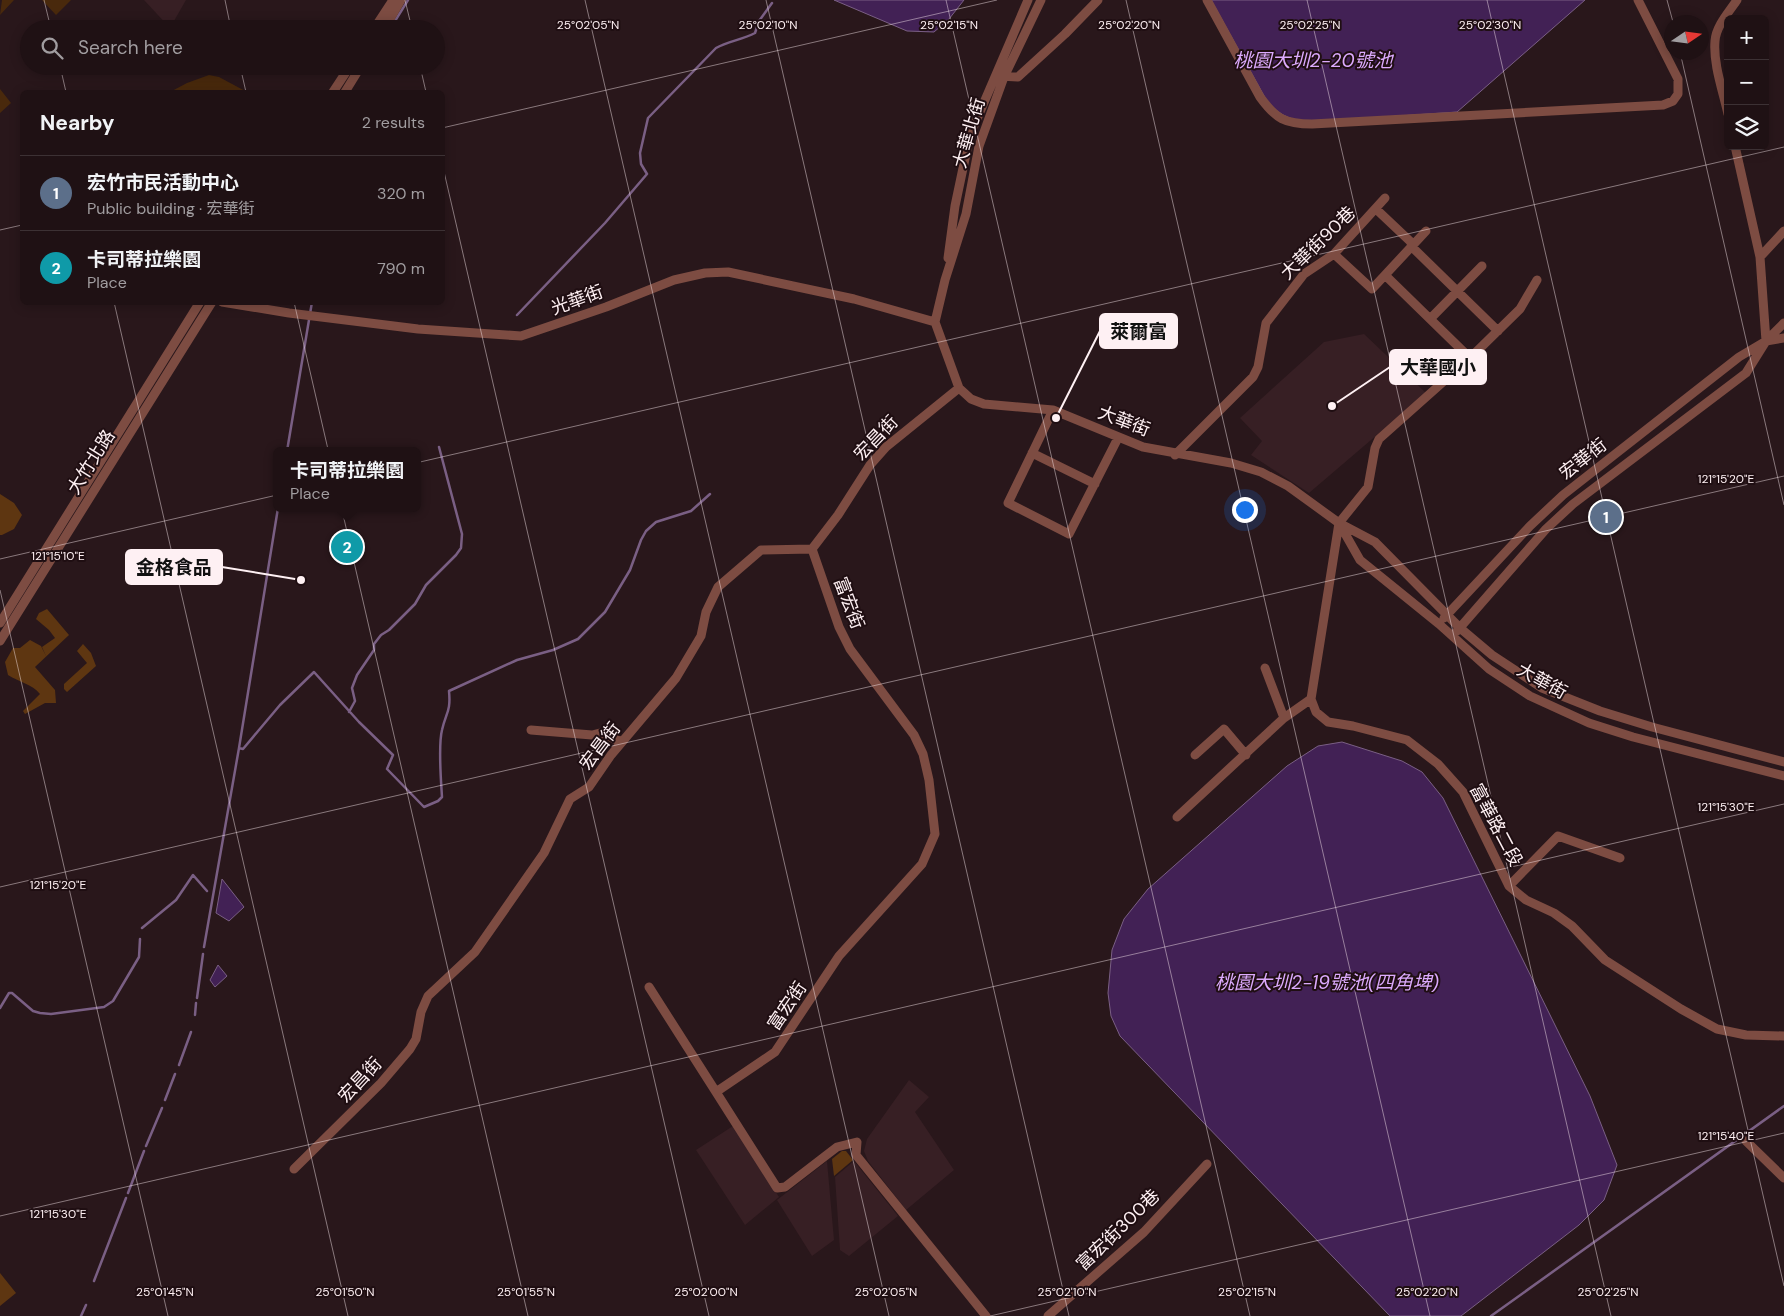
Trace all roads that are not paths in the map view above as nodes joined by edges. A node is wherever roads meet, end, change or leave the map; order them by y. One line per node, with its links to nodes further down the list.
1 (393, 0): 9 (street)
2 (401, 0): 10 (street)
3 (1028, 0): 13 (street, 大華北街)
4 (1041, 0): 13 (street, 大華北街)
5 (1098, 0): 13 (street)
6 (1207, 0): 7 (street)
7 (1638, 0)
8 (1737, 0): 16 (street)
9 (380, 20)
10 (389, 20)
11 (344, 75): 14 (street)
12 (355, 75): 15 (street)
13 (1000, 76): 27 (street, 大華北街); 27 (street, 大華北街)
14 (334, 90)
15 (346, 90)
16 (1726, 105)
17 (1735, 150): 24 (street)
18 (1385, 198): 19 (street, 大華街90巷)
19 (1376, 209): 22 (street); 23 (street, 大華街90巷)
20 (1426, 230): 22 (street)
21 (1784, 230): 24 (street)
22 (1412, 245): 26 (street); 29 (street)
23 (1334, 254): 26 (street); 46 (street, 大華街90巷)
24 (1760, 257): 38 (street)
25 (1482, 266): 29 (street)
26 (1386, 276): 33 (street)
27 (945, 280): 34 (street, 大華北街)
28 (1537, 280): 36 (street)
29 (1456, 293): 33 (street); 36 (street)
30 (198, 305): 53 (street, 大竹北路)
31 (210, 305): 57 (street, 大竹北路)
32 (240, 305): 34 (street, 光華街)
33 (1430, 319): 39 (street)
34 (935, 322): 40 (street)
35 (1784, 323): 38 (street)
36 (1498, 332): 39 (street)
37 (1784, 338): 38 (street)
38 (1766, 341): 43 (street, 宏華街); 44 (street, 宏華街)
39 (1470, 358): 50 (street)
40 (959, 388): 41 (street, 大華街); 51 (street, 宏昌街)
41 (1053, 410): 42 (street, 大華街); 45 (street)
42 (1118, 438): 46 (street, 大華街); 47 (street)
43 (1634, 440): 44 (street); 48 (street, 宏華街)
44 (1641, 452): 49 (street, 宏華街)
45 (1032, 453): 47 (street); 47 (street)
46 (1175, 455): 50 (street, 大華街)
47 (1095, 484)
48 (1563, 495): 49 (street); 52 (street, 宏華街)
49 (1571, 506): 55 (street, 宏華街)
50 (1339, 523): 52 (street, 大華街); 54 (street, 大華街); 59 (street)
51 (812, 549): 65 (street, 宏昌街); 76 (street, 富宏街)
52 (1448, 614): 54 (street, 宏華街); 55 (street, 大華街)
53 (0, 623)
54 (1439, 624): 56 (street, 大華街)
55 (1460, 628): 56 (street, 宏華街); 60 (street, 大華街)
56 (1452, 636): 62 (street, 大華街)
57 (0, 641)
58 (1265, 668): 61 (street)
59 (1311, 699): 61 (street); 73 (street, 富華路二段)
60 (1587, 706): 62 (street); 64 (street, 大華街)
61 (1284, 718): 68 (street)
62 (1584, 721): 66 (street, 大華街)
63 (531, 730): 65 (street)
64 (1704, 741): 66 (street); 69 (street, 大華街)
65 (622, 742): 79 (street, 宏昌街)
66 (1701, 754): 70 (street, 大華街)
67 (1195, 755): 68 (street)
68 (1246, 755): 71 (street)
69 (1784, 762)
70 (1784, 776)
71 (1177, 817)
72 (1620, 858): 73 (street)
73 (1509, 886): 75 (street, 富華路二段)
74 (649, 987): 76 (street)
75 (1784, 1036)
76 (716, 1092): 81 (street)
77 (1746, 1141): 80 (street)
78 (1207, 1164): 82 (street, 富宏街300巷)
79 (294, 1169)
80 (1784, 1178)
81 (986, 1316)
82 (1048, 1316)

